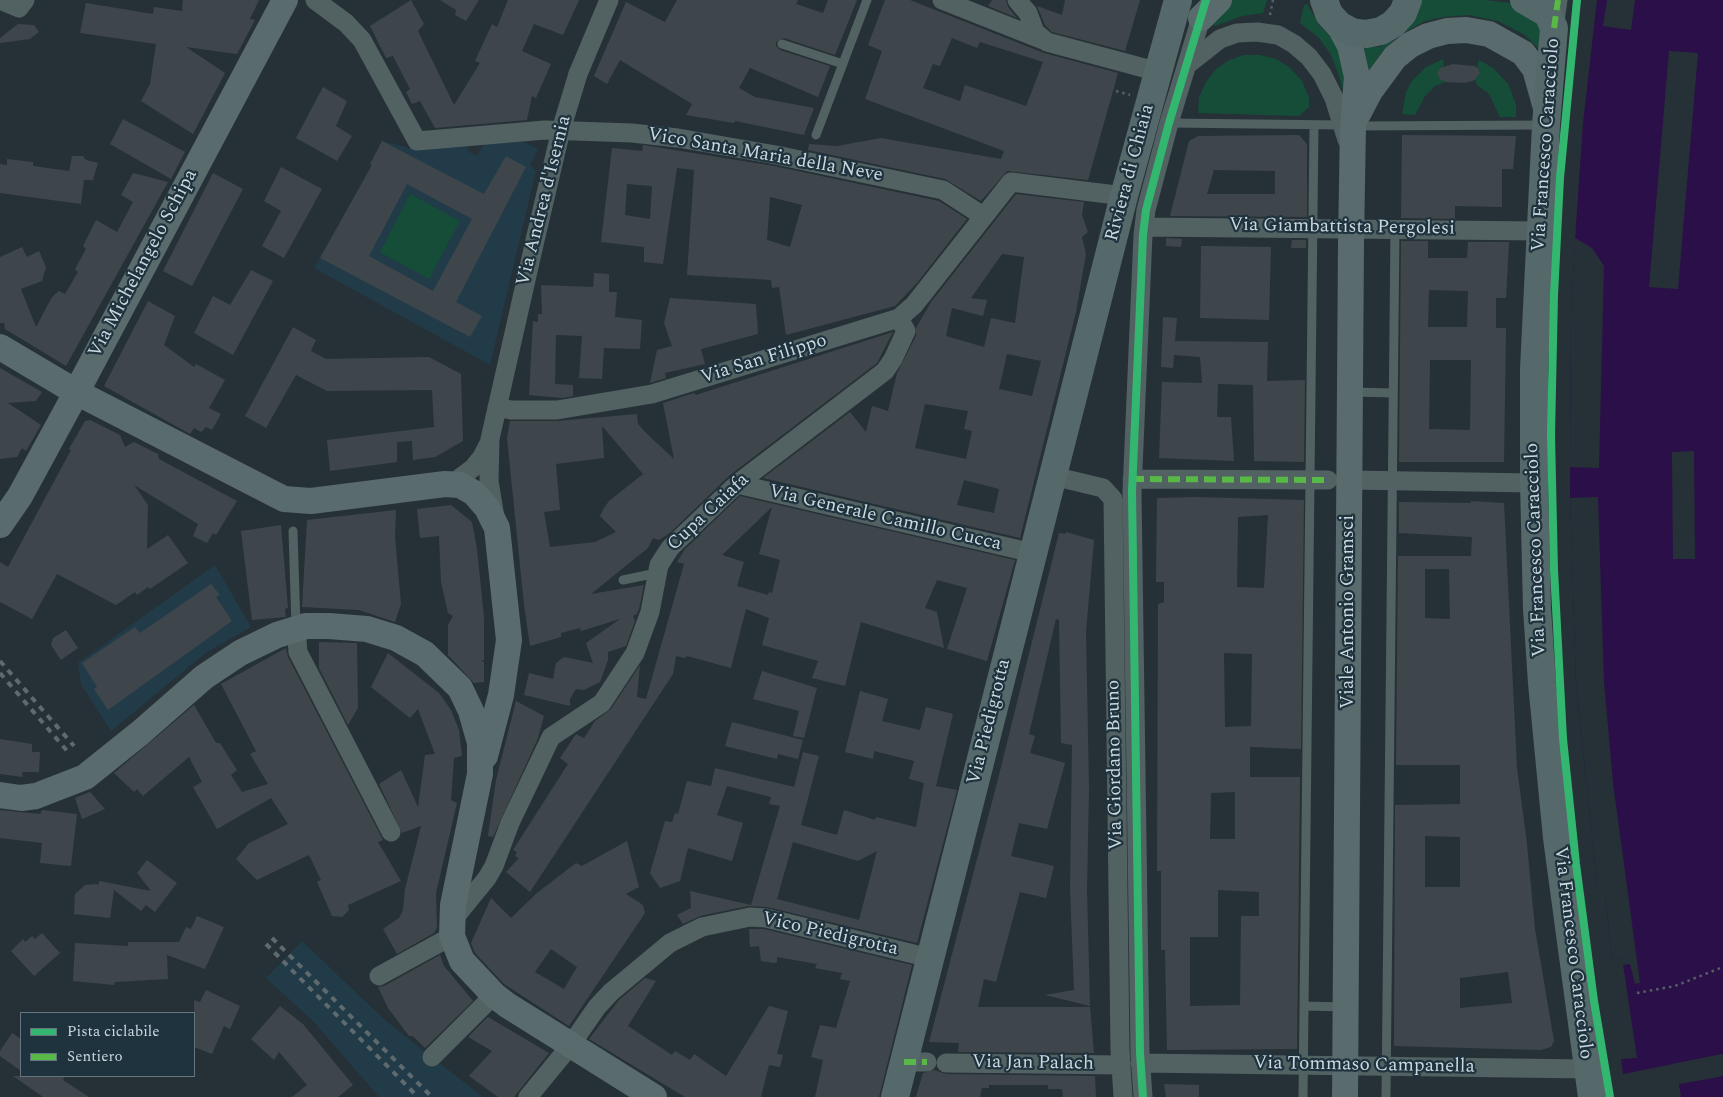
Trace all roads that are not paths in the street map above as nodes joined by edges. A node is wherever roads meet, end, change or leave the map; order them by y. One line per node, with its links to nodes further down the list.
1 (0, 0): 2 (street)
2 (25, 0)
3 (285, 0): 35 (street, Via Michelangelo Schipa)
4 (315, 0): 27 (street, Vico Santa Maria della Neve)
5 (608, 0): 38 (street, Via Andrea d'Isernia, bridge)
6 (867, 0): 18 (lane)
7 (942, 0): 16 (street)
8 (1017, 0): 16 (street)
9 (1178, 0): 20 (main road, Riviera di Chiaia)
10 (1408, 0): 14 (main road)
11 (1524, 0): 15 (main road)
12 (1558, 0): 15 (street, Via Francesco Caracciolo)
13 (1208, 6): 19 (street)
14 (1327, 10): 24 (street, Viale Antonio Gramsci)
15 (1554, 28): 21 (main road, Via Francesco Caracciolo)
16 (1043, 40): 20 (street)
17 (782, 44): 18 (lane)
18 (843, 64): 25 (lane)
19 (1187, 65): 22 (street); 24 (street)
20 (1159, 72): 26 (main road, Riviera di Chiaia)
21 (1547, 119): 24 (lane); 24 (street); 31 (main road, Via Francesco Caracciolo)
22 (1169, 123): 23 (lane); 26 (street)
23 (1314, 125): 24 (lane); 28 (lane)
24 (1348, 126): 29 (street, Viale Antonio Gramsci)
25 (816, 135)
26 (1134, 212): 27 (street, Via Giambattista Pergolesi); 28 (street, Via Giambattista Pergolesi); 34 (main road, Riviera di Chiaia); 41 (street)
27 (982, 216): 32 (street, Via San Filippo)
28 (1313, 228): 29 (street, Via Giambattista Pergolesi); 42 (lane)
29 (1351, 229): 30 (street, Via Giambattista Pergolesi); 36 (street, Viale Antonio Gramsci)
30 (1395, 229): 31 (street, Via Giambattista Pergolesi); 37 (lane)
31 (1541, 231): 44 (main road, Via Francesco Caracciolo)
32 (899, 318): 38 (street, Via San Filippo); 46 (street, Cupa Caiafa)
33 (0, 347): 35 (street)
34 (1086, 347): 40 (main road, Via Piedigrotta)
35 (76, 392): 45 (street); 47 (street, Via Michelangelo Schipa)
36 (1350, 392): 37 (lane); 42 (street, Viale Antonio Gramsci)
37 (1393, 394): 43 (lane)
38 (497, 407): 39 (street, Via Andrea d'Isernia)
39 (490, 439): 45 (street); 48 (street)
40 (1053, 476): 50 (main road, Via Piedigrotta); 69 (street, Via Giordano Bruno)
41 (1132, 479): 42 (street); 68 (street)
42 (1329, 480): 43 (street); 63 (lane); 64 (street, Viale Antonio Gramsci)
43 (1392, 480): 44 (street); 72 (lane)
44 (1534, 483): 73 (main road, Via Francesco Caracciolo)
45 (445, 484): 48 (street)
46 (738, 484): 50 (street, Via Generale Camillo Cucca); 51 (street, Cupa Caiafa)
47 (0, 525)
48 (497, 528): 54 (street)
49 (293, 531): 53 (lane)
50 (1034, 553): 60 (main road, Via Piedigrotta)
51 (657, 573): 52 (lane); 59 (street, Cupa Caiafa)
52 (624, 580)
53 (296, 628): 55 (street); 57 (street); 58 (street)
54 (505, 674): 55 (street); 56 (street)
55 (460, 688): 56 (street)
56 (480, 774): 59 (street)
57 (0, 795)
58 (391, 832)
59 (452, 928): 61 (street); 62 (street)
60 (930, 958): 65 (street, Vico Piedigrotta); 76 (main road, Via Piedigrotta)
61 (379, 976)
62 (494, 995): 65 (street); 66 (street)
63 (1304, 1006): 64 (lane); 70 (lane)
64 (1346, 1007): 71 (street, Viale Antonio Gramsci)
65 (570, 1046): 74 (street, Vico Piedigrotta); 75 (street)
66 (432, 1056)
67 (946, 1063): 69 (street, Via Jan Palach)
68 (1140, 1063): 70 (street, Via Tommaso Campanella); 78 (street)
69 (1121, 1065): 77 (street, Via Giordano Bruno)
70 (1303, 1066): 71 (street, Via Tommaso Campanella); 79 (lane)
71 (1346, 1066): 72 (street, Via Tommaso Campanella); 80 (street, Viale Antonio Gramsci)
72 (1387, 1066): 73 (street, Via Tommaso Campanella); 81 (lane)
73 (1587, 1070): 82 (main road, Via Francesco Caracciolo)
74 (528, 1097)
75 (654, 1097)
76 (895, 1097)
77 (1123, 1097)
78 (1142, 1097)
79 (1303, 1097)
80 (1345, 1097)
81 (1386, 1097)
82 (1592, 1097)

